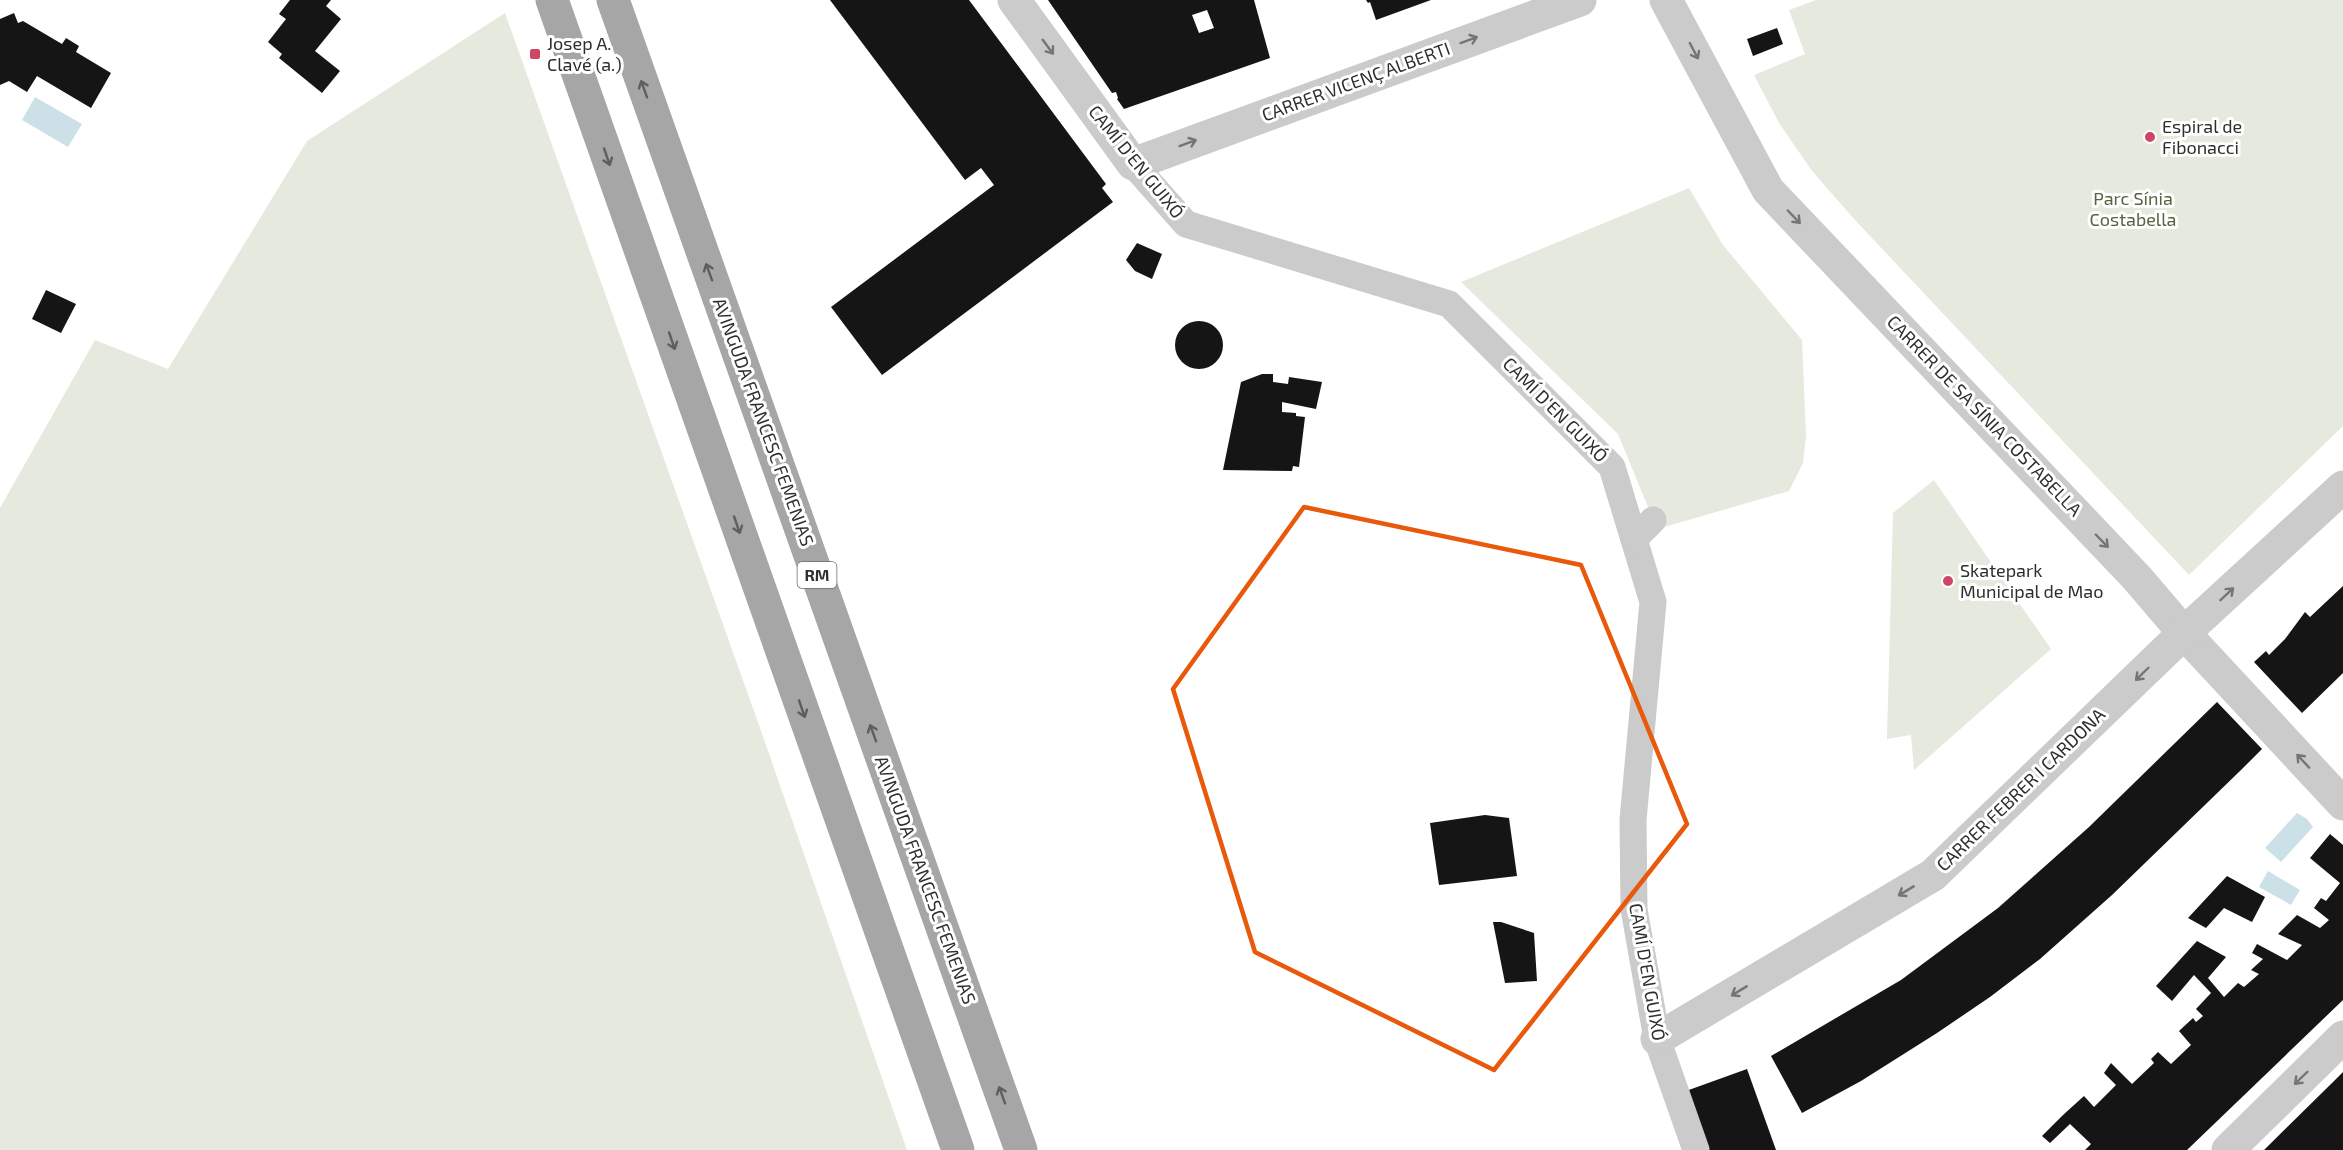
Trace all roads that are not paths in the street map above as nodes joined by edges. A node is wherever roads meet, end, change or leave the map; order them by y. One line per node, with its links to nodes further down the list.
1 (552, 0): 14 (main road, one-way to 14)
2 (613, 0): 15 (main road, AVINGUDA FRANCESC FEMENIAS / RM, one-way to 2)
3 (1014, 0): 6 (street, CAMÍ D'EN GUIXÓ, one-way to 6)
4 (1580, 0): 6 (street, CARRER VICENÇ ALBERTI, one-way to 4)
5 (1666, 0): 10 (street, CARRER DE SA SÍNIA COSTABELLA, one-way to 10)
6 (1133, 164): 9 (street, CAMÍ D'EN GUIXÓ)
7 (2343, 487): 10 (street, CARRER FEBRER I CARDONA, one-way to 7)
8 (1653, 520): 9 (street)
9 (1634, 539): 13 (street, CAMÍ D'EN GUIXÓ)
10 (2184, 633): 11 (street, CARRER DE SA SÍNIA COSTABELLA, one-way to 10); 13 (street, CARRER FEBRER I CARDONA, one-way to 13)
11 (2343, 804)
12 (2343, 1038): 17 (street, one-way to 17)
13 (1657, 1039): 16 (street, CAMÍ D'EN GUIXÓ)
14 (958, 1150)
15 (1021, 1150)
16 (1696, 1150)
17 (2228, 1150)

